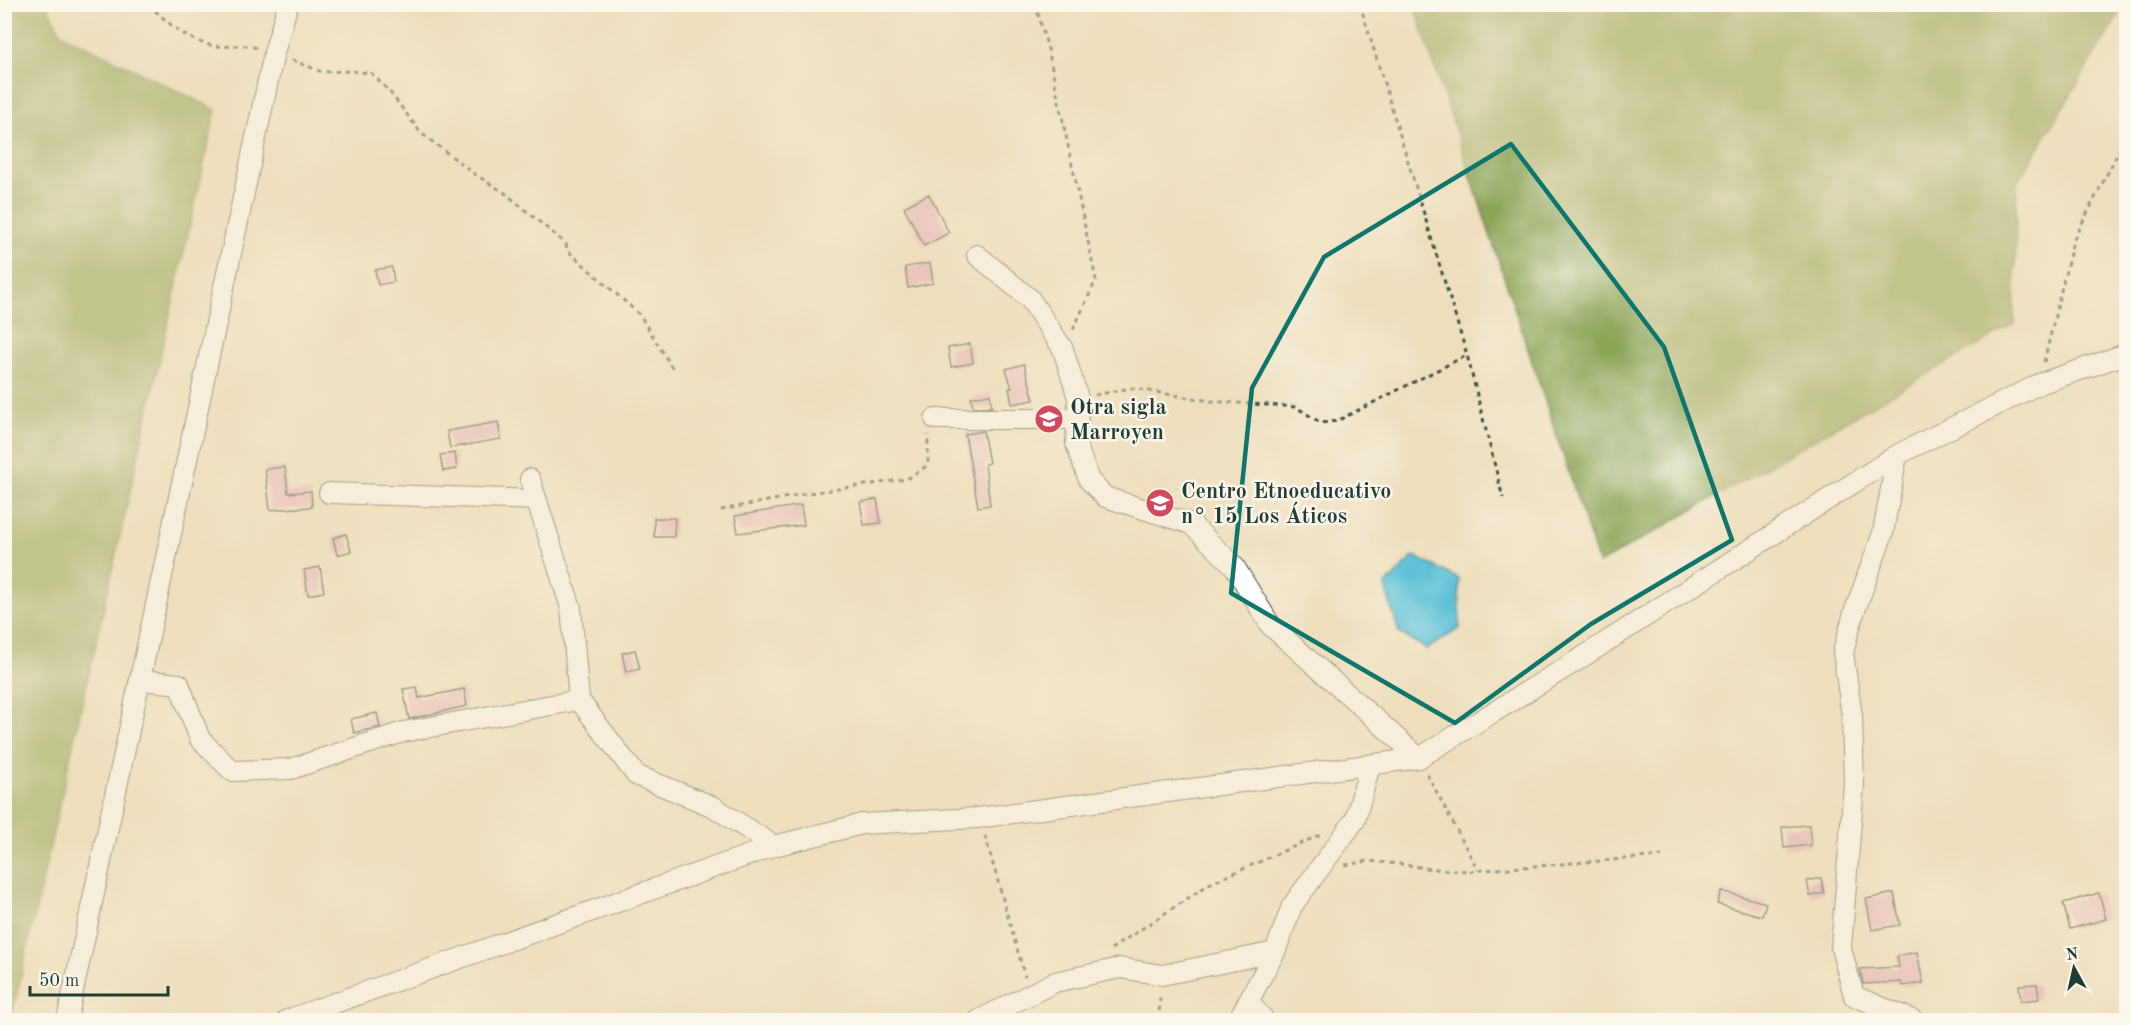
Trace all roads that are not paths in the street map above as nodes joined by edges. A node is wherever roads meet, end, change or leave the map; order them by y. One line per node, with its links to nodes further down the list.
1 (288, 4): 10 (street)
2 (977, 255): 5 (street)
3 (2127, 354): 6 (street)
4 (935, 419): 5 (street)
5 (1078, 419): 12 (street)
6 (1897, 455): 12 (street); 22 (street)
7 (530, 479): 9 (street)
8 (329, 493): 9 (street)
9 (537, 500): 11 (street)
10 (141, 680): 11 (street); 17 (street)
11 (579, 700): 14 (street)
12 (1419, 758): 13 (street)
13 (1370, 766): 14 (street); 15 (street)
14 (774, 846): 18 (street)
15 (1275, 952): 16 (street); 19 (street)
16 (1248, 1001): 20 (street); 21 (street)
17 (67, 1020)
18 (287, 1020)
19 (979, 1020)
20 (1238, 1020)
21 (1264, 1020)
22 (1913, 1020)

